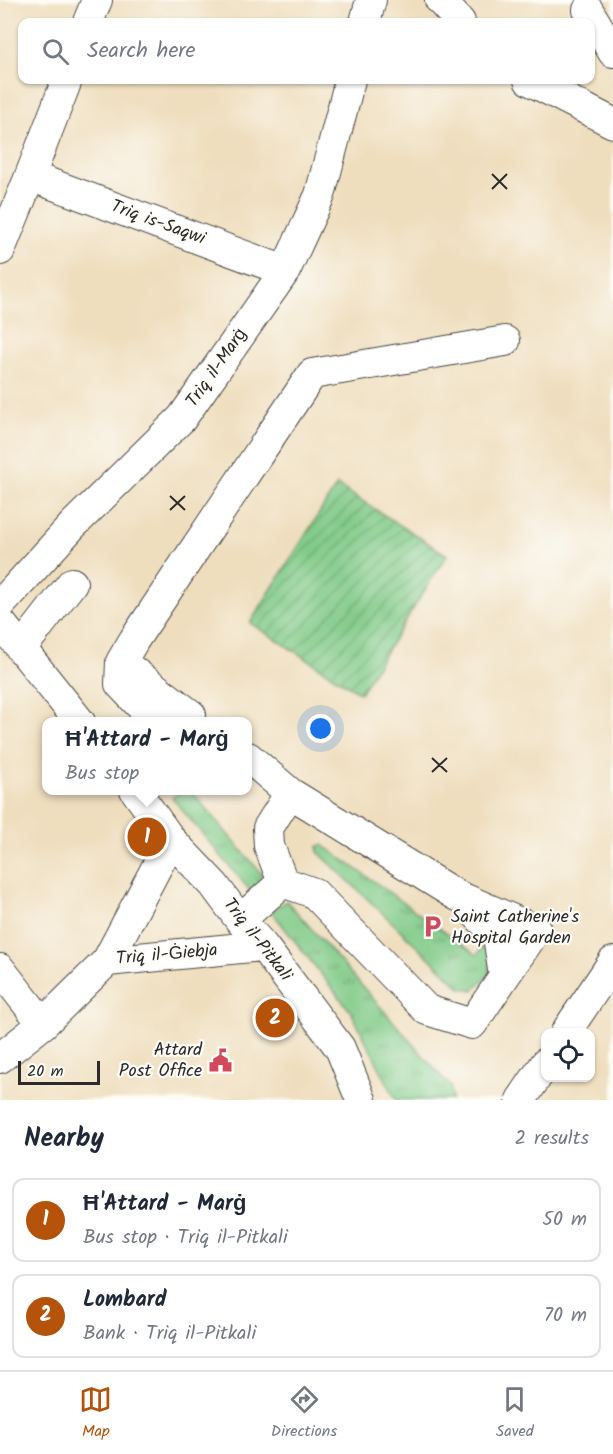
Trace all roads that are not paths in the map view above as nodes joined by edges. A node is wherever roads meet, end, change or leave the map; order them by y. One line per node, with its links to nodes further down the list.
1 (97, 0): 4 (street)
2 (371, 0): 5 (street)
3 (440, 0): 6 (street)
4 (90, 18)
5 (366, 18)
6 (456, 18)
7 (595, 25): 8 (street)
8 (613, 52)
9 (65, 84): 13 (street)
10 (349, 84): 15 (street, Triq il-Marġ)
11 (538, 84): 12 (street)
12 (610, 118)
13 (30, 176): 14 (street); 15 (street, Triq is-Saqwi)
14 (0, 250)
15 (285, 271): 18 (street, Triq il-Marġ)
16 (505, 341): 21 (street)
17 (72, 584): 20 (street)
18 (0, 605)
19 (0, 622): 20 (street)
20 (21, 648): 22 (street)
21 (121, 663): 23 (street); 24 (street)
22 (76, 717)
23 (151, 717)
24 (190, 717)
25 (252, 760): 26 (street)
26 (290, 793): 29 (street); 31 (street)
27 (139, 795): 28 (street, Triq il-Pitkali)
28 (171, 840): 32 (street, Triq il-Pitkali); 34 (street, Triq il-Ġiebja)
29 (270, 849): 30 (street); 31 (street)
30 (283, 882): 31 (street); 32 (street)
31 (314, 893)
32 (240, 920): 33 (street, Triq il-Pitkali)
33 (263, 946): 34 (street, Triq il-Ġiebja); 41 (street, Triq il-Pitkali)
34 (107, 961): 37 (street, Triq il-Ġiebja)
35 (613, 962): 38 (street)
36 (0, 969): 37 (street)
37 (43, 1024): 39 (street, Triq il-Ġiebja)
38 (569, 1028)
39 (0, 1058)
40 (541, 1070): 42 (street)
41 (361, 1100)
42 (521, 1100)

